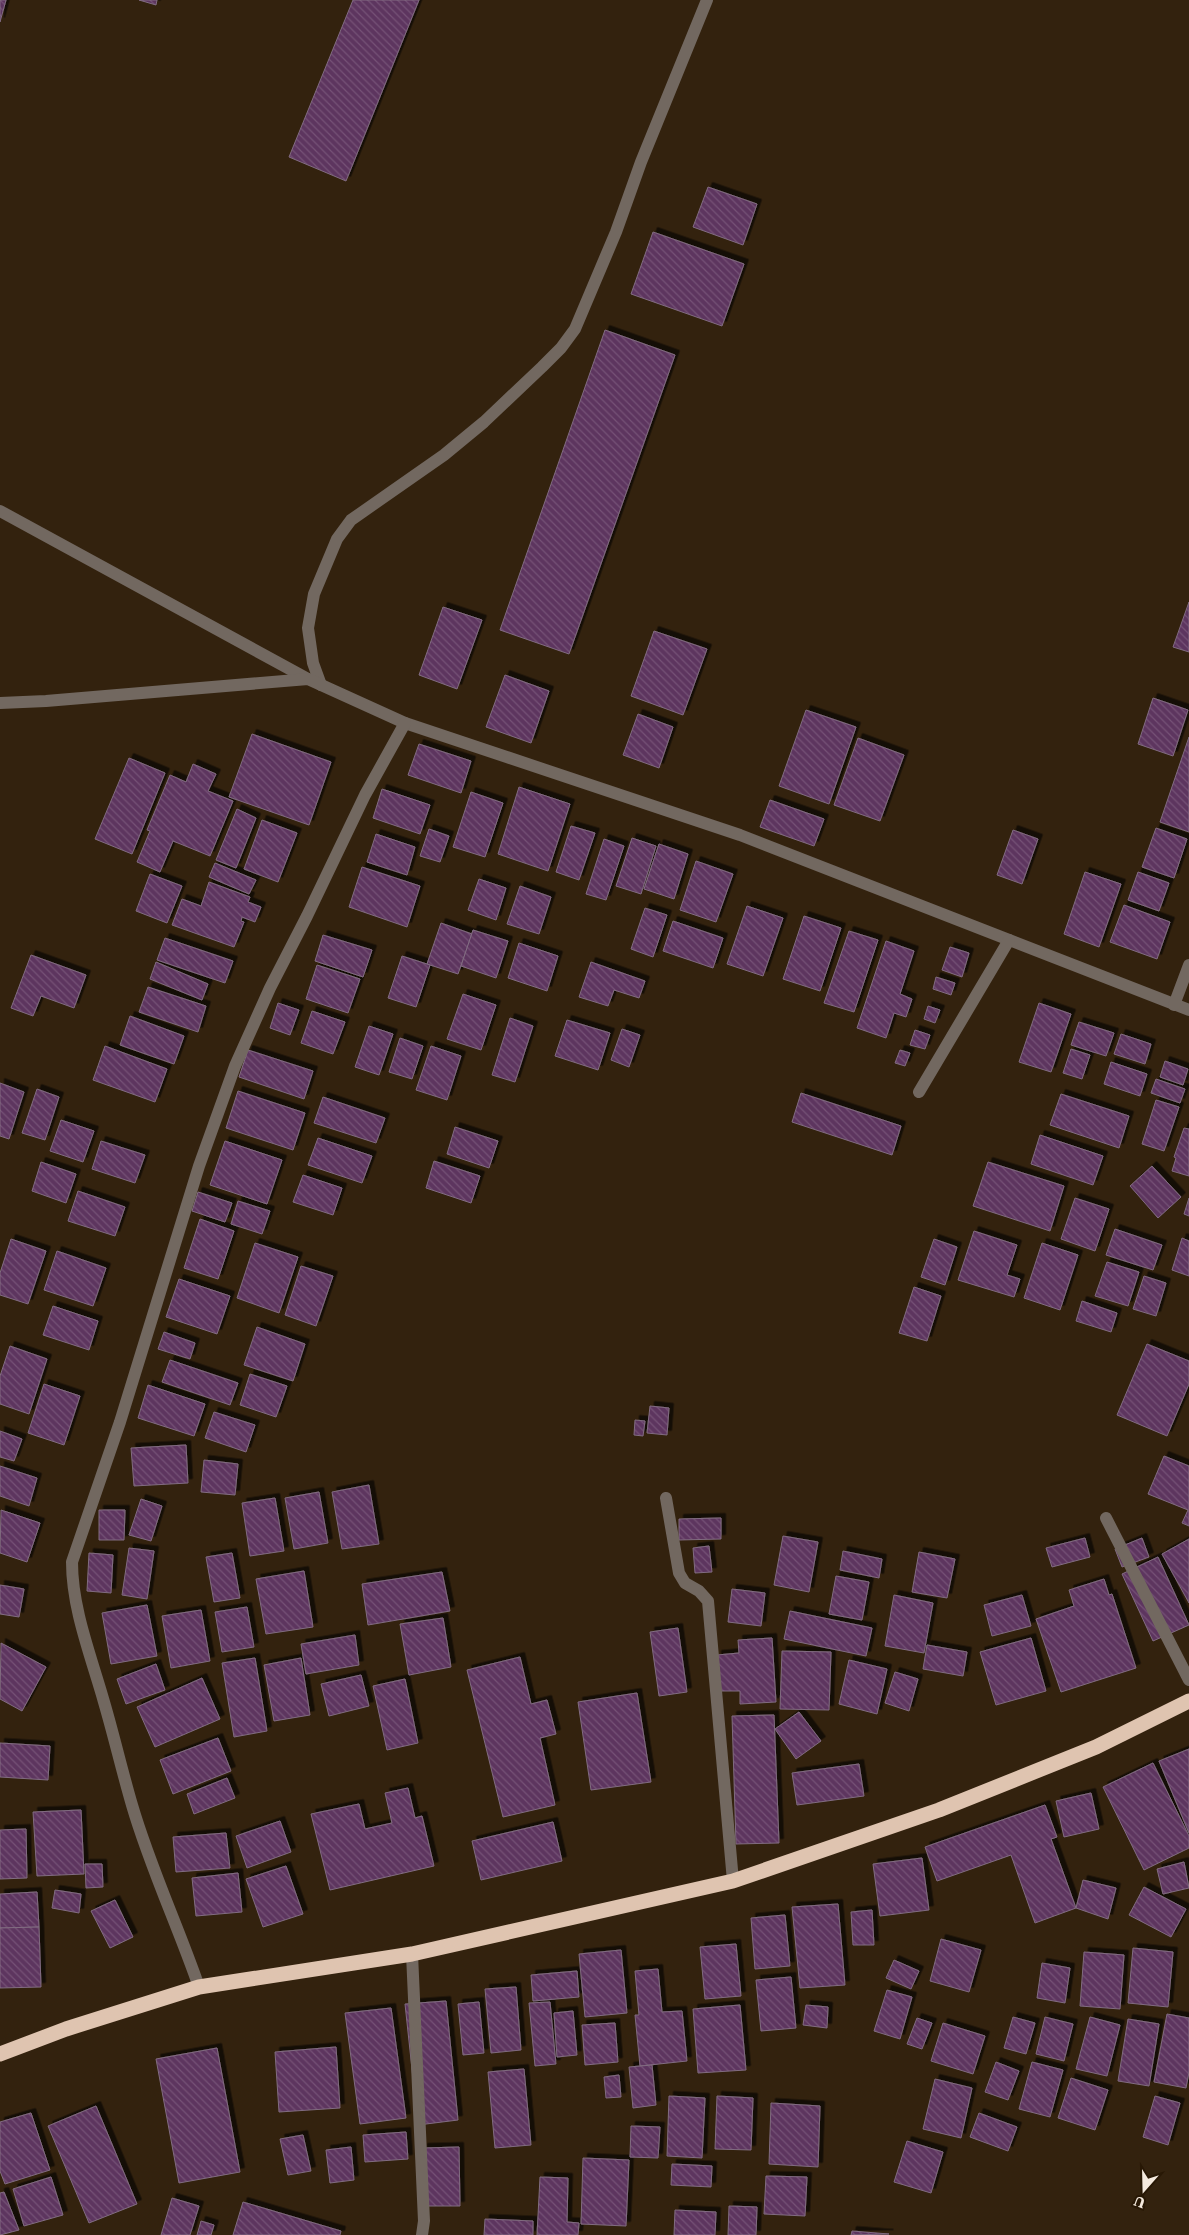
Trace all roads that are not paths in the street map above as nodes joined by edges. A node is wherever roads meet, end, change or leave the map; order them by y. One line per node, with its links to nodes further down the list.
1 (707, 0): 4 (street)
2 (0, 511): 3 (street)
3 (308, 679): 4 (street); 5 (street)
4 (321, 685): 6 (street)
5 (0, 703)
6 (405, 723): 7 (street); 18 (street)
7 (1009, 940): 9 (street); 11 (street)
8 (1189, 965): 9 (street)
9 (1174, 1005): 10 (street)
10 (1189, 1010)
11 (919, 1092)
12 (666, 1498): 16 (street)
13 (1106, 1518): 14 (street)
14 (1189, 1680)
15 (1189, 1701): 16 (highway)
16 (733, 1881): 17 (highway)
17 (412, 1954): 18 (highway); 20 (street)
18 (199, 1987): 19 (highway)
19 (0, 2054)
20 (422, 2235)

